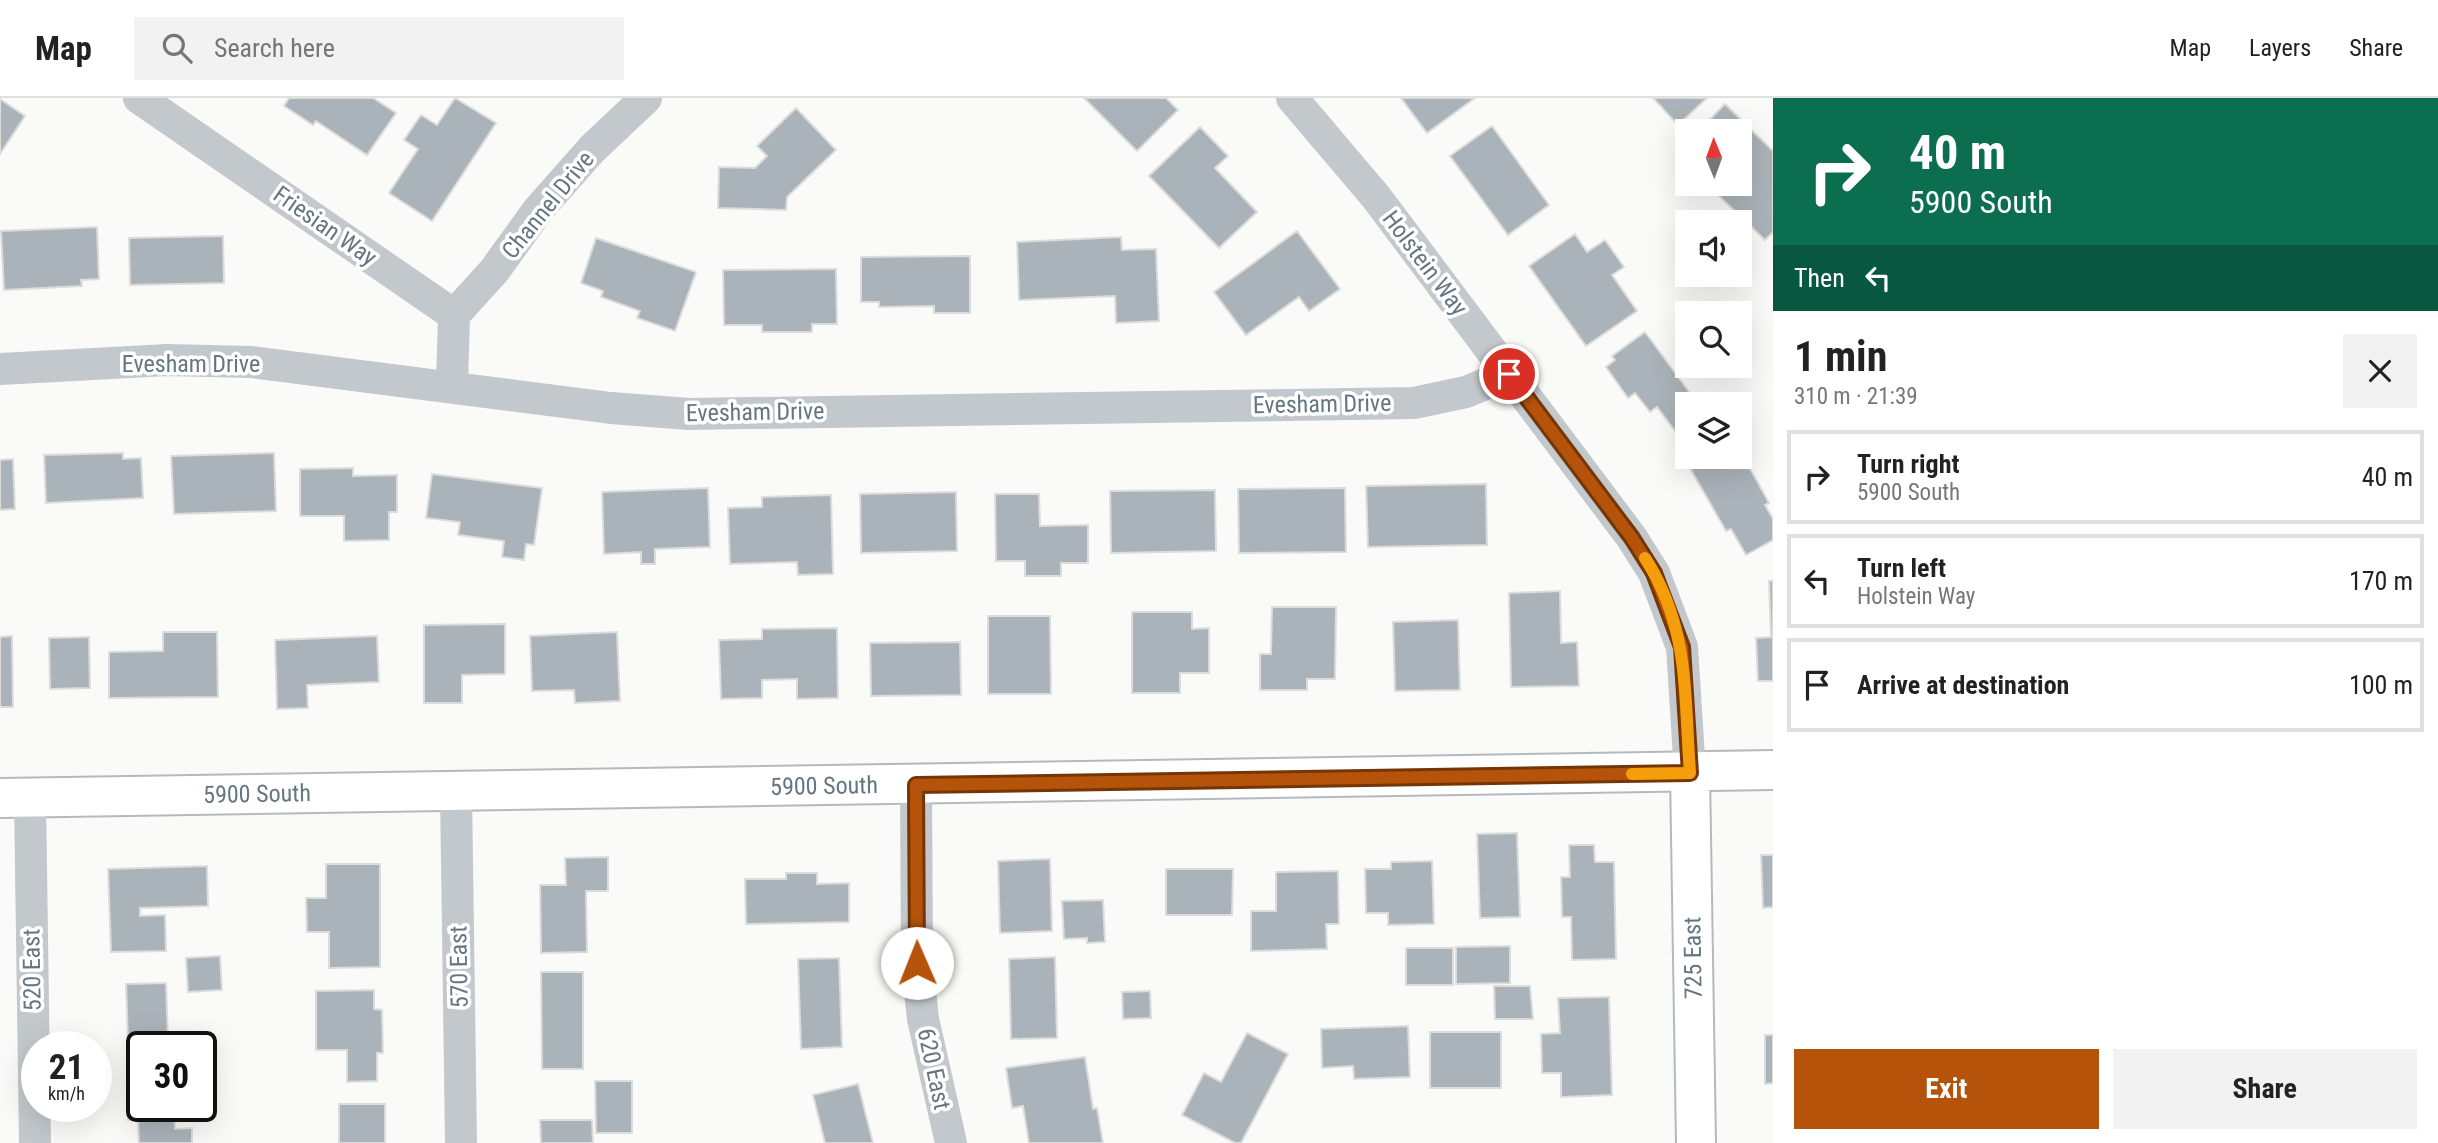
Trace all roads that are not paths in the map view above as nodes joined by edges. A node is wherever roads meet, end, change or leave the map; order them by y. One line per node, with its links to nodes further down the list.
1 (139, 98): 4 (street, Friesian Way)
2 (646, 98): 4 (street, Channel Drive)
3 (1292, 98): 6 (street, Holstein Way)
4 (454, 315): 7 (street)
5 (0, 369): 7 (street, Evesham Drive)
6 (1509, 374): 7 (street, Evesham Drive); 9 (street, Holstein Way)
7 (452, 385)
8 (1773, 770): 9 (main road, 5900 South)
9 (1690, 773): 10 (main road, 5900 South); 16 (main road, 725 East)
10 (916, 785): 11 (main road, 5900 South); 15 (street, 620 East)
11 (456, 791): 12 (main road, 5900 South); 14 (street, 570 East)
12 (15, 798): 13 (street, 520 East)
13 (35, 1143)
14 (461, 1143)
15 (951, 1143)
16 (1696, 1143)

